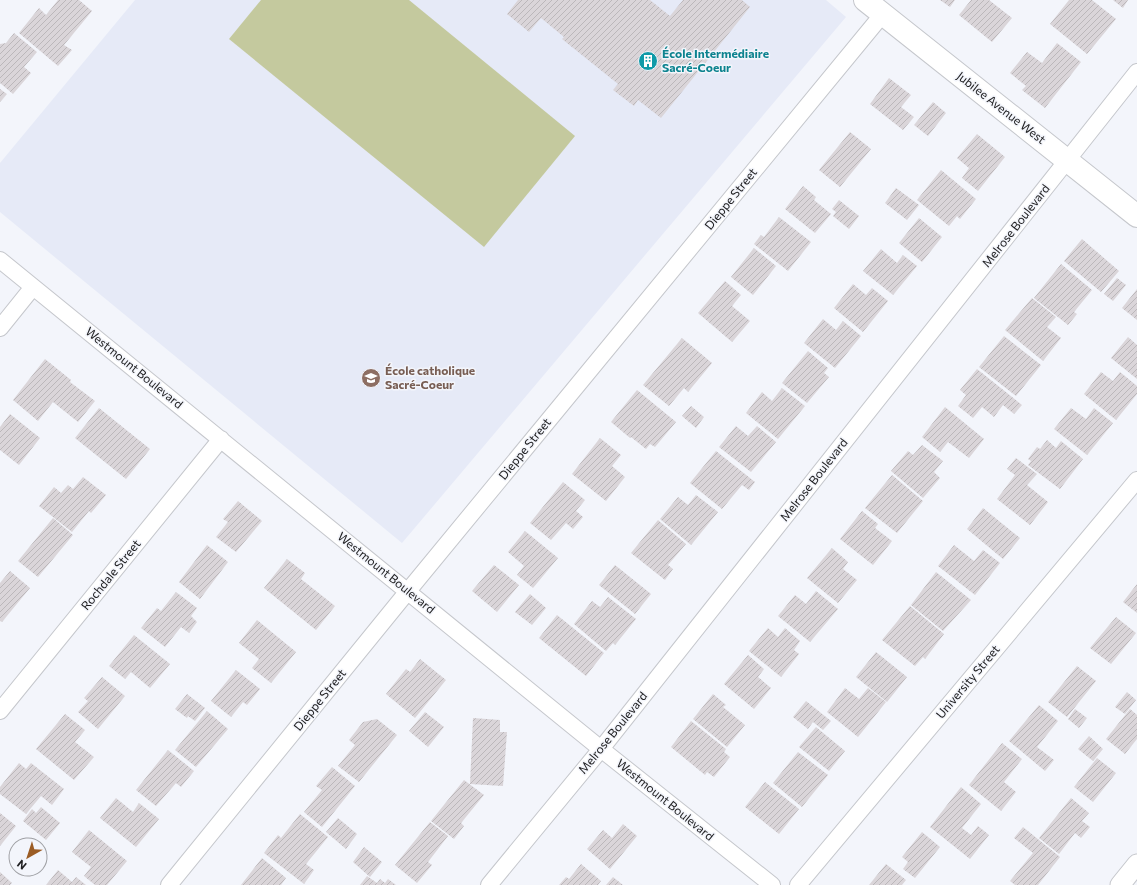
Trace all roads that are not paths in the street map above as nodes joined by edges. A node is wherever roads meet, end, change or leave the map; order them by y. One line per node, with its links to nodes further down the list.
1 (865, 0): 2 (main road, Jubilee Avenue West)
2 (882, 15): 4 (main road, Jubilee Avenue West); 11 (street, Dieppe Street)
3 (1137, 72): 4 (street, Melrose Boulevard)
4 (1068, 160): 5 (main road, Jubilee Avenue West); 13 (street, Melrose Boulevard)
5 (1137, 216)
6 (0, 260): 7 (street, Westmount Boulevard)
7 (33, 287): 8 (street); 9 (street, Westmount Boulevard)
8 (0, 328)
9 (221, 439): 11 (street, Westmount Boulevard); 12 (street, Rochdale Street)
10 (1137, 480): 18 (street, University Street)
11 (408, 591): 13 (street, Westmount Boulevard); 15 (street, Dieppe Street)
12 (0, 711)
13 (601, 748): 16 (street, Melrose Boulevard); 17 (street, Westmount Boulevard)
14 (1137, 864): 19 (street)
15 (169, 885)
16 (489, 885)
17 (772, 885)
18 (798, 885)
19 (1120, 885)

